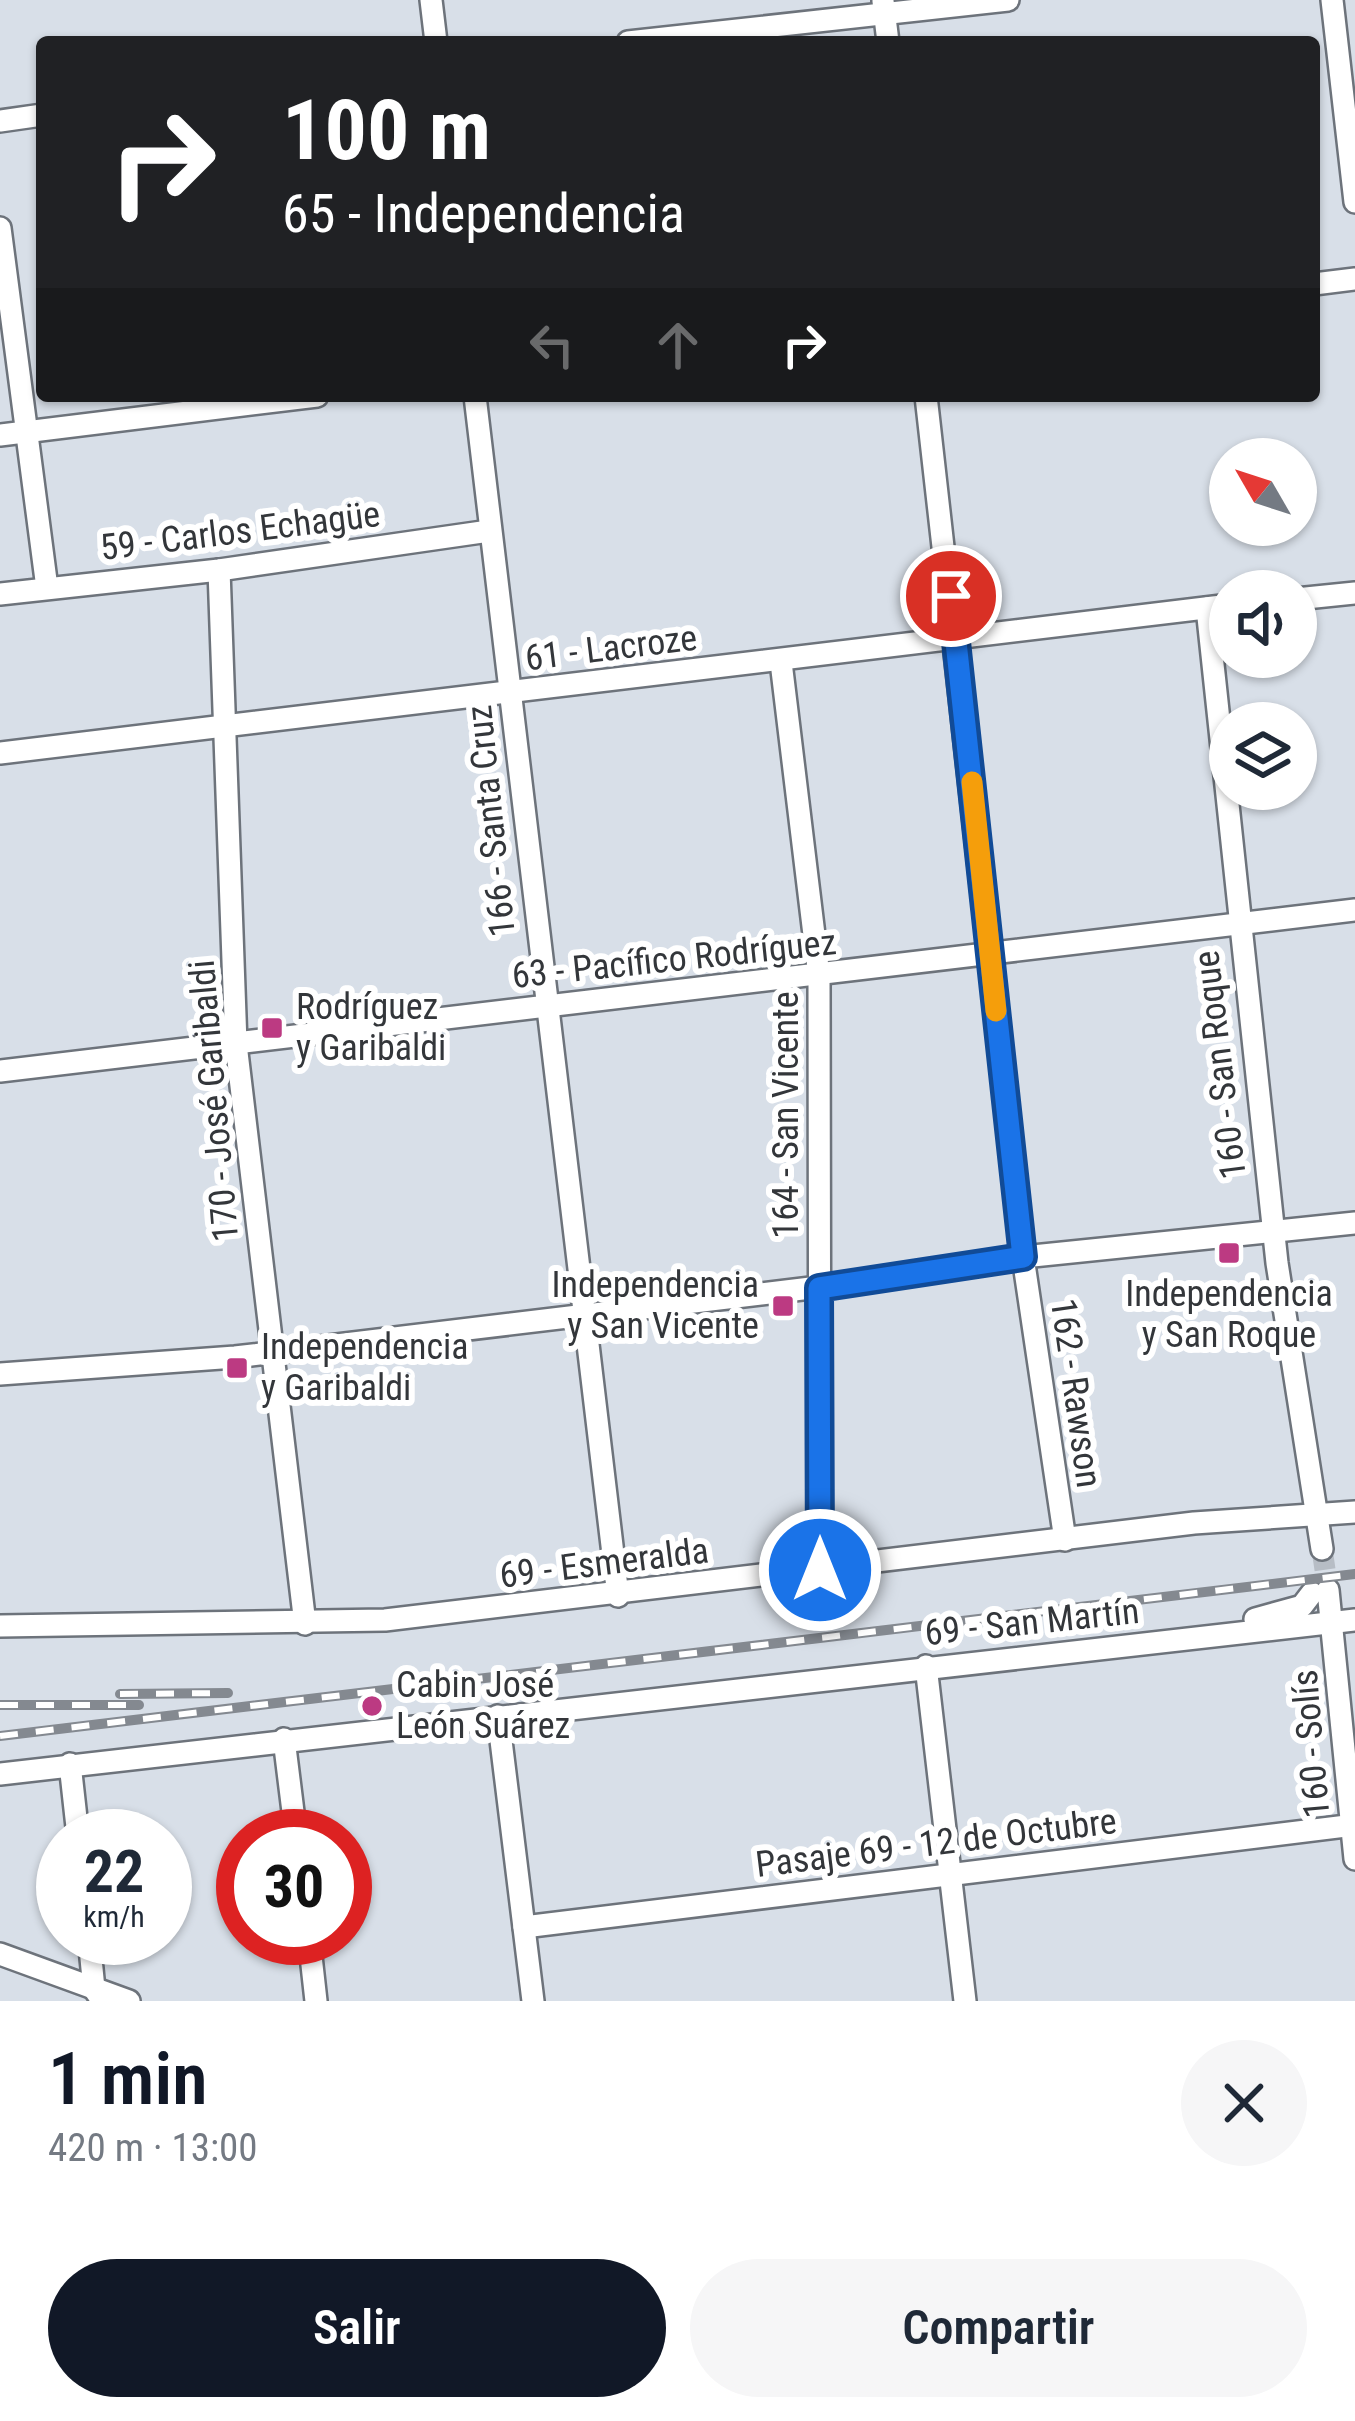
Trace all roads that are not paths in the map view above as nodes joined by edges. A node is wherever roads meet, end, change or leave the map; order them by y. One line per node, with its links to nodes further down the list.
1 (431, 0): 5 (street)
2 (1007, 0): 4 (street)
3 (1332, 0): 10 (street)
4 (884, 6): 6 (street); 7 (street)
5 (435, 36)
6 (671, 36)
7 (887, 36)
8 (36, 116): 9 (street)
9 (0, 121)
10 (1355, 202)
11 (0, 228): 17 (street)
12 (1355, 279): 13 (street)
13 (1320, 283)
14 (268, 402): 17 (street)
15 (477, 402): 19 (street, 166 - Santa Cruz)
16 (927, 402): 26 (street, 162 - Rawson)
17 (25, 432): 18 (street); 21 (street)
18 (0, 434)
19 (489, 531): 20 (street, 59 - Carlos Echagüe); 28 (street, 166 - Santa Cruz)
20 (219, 570): 21 (street, 59 - Carlos Echagüe); 29 (street, 170 - José Garibaldi)
21 (46, 587): 23 (street, 59 - Carlos Echagüe)
22 (1355, 592): 24 (street)
23 (0, 594)
24 (1317, 596)
25 (1207, 608): 26 (street, 61 - Lacroze); 32 (street, 160 - San Roque)
26 (956, 635): 27 (street, 61 - Lacroze); 33 (street, 162 - Rawson)
27 (781, 662): 28 (street, 61 - Lacroze); 34 (street, 164 - San Vicente)
28 (510, 694): 29 (street, 61 - Lacroze); 35 (street, 166 - Santa Cruz)
29 (222, 726): 30 (street, 61 - Lacroze); 36 (street, 170 - José Garibaldi)
30 (0, 753)
31 (1355, 910): 32 (street, 63 - Pacífico Rodríguez)
32 (1238, 926): 33 (street, 63 - Pacífico Rodríguez); 39 (street, 160 - San Roque)
33 (990, 954): 34 (street, 63 - Pacífico Rodríguez); 40 (street, 162 - Rawson)
34 (819, 976): 35 (street, 63 - Pacífico Rodríguez); 41 (street, 164 - San Vicente)
35 (544, 1005): 36 (street, 63 - Pacífico Rodríguez); 42 (street, 166 - Santa Cruz)
36 (236, 1044): 37 (street, 63 - Pacífico Rodríguez); 43 (street, 170 - José Garibaldi)
37 (0, 1071)
38 (1355, 1223): 39 (street)
39 (1274, 1234): 40 (street); 45 (street, 160 - San Roque)
40 (1023, 1257): 41 (street); 48 (street, 162 - Rawson)
41 (819, 1288): 42 (street); 49 (street, 164 - San Vicente)
42 (584, 1316): 43 (street); 51 (street, 166 - Santa Cruz)
43 (272, 1352): 44 (street); 54 (street, 170 - José Garibaldi)
44 (0, 1374)
45 (1318, 1512): 46 (street, 69 - Esmeralda); 47 (street, 69 - Esmeralda); 47 (street, 160 - San Roque)
46 (1355, 1512)
47 (1193, 1523): 48 (street, 69 - Esmeralda)
48 (1065, 1540): 49 (street, 69 - Esmeralda)
49 (820, 1570): 51 (street, 69 - Esmeralda)
50 (1320, 1592): 52 (street); 53 (street, 160 - Solís); 56 (street)
51 (618, 1596): 54 (street, 69 - Esmeralda)
52 (1355, 1601)
53 (1344, 1621): 56 (street, 69 - San Martín); 64 (street, 160 - Solís)
54 (305, 1624): 55 (street, 69 - Esmeralda)
55 (0, 1626)
56 (1196, 1637): 57 (street, 69 - San Martín)
57 (926, 1666): 58 (street, 69 - San Martín); 66 (street)
58 (498, 1716): 59 (street, 69 - San Martín); 67 (street)
59 (284, 1739): 60 (street, 69 - San Martín); 63 (street)
60 (70, 1764): 61 (street, 69 - San Martín); 62 (street)
61 (0, 1774)
62 (75, 1809)
63 (293, 1809)
64 (1353, 1826): 65 (street, 160 - Solís); 66 (street, Pasaje 69 - 12 de Octubre)
65 (1355, 1859)
66 (952, 1873): 67 (street, Pasaje 69 - 12 de Octubre); 75 (street)
67 (524, 1927): 74 (street)
68 (0, 1954): 71 (street)
69 (90, 1965): 71 (street)
70 (312, 1965): 73 (street)
71 (92, 1997): 72 (street)
72 (129, 2001)
73 (316, 2001)
74 (533, 2001)
75 (965, 2001)

